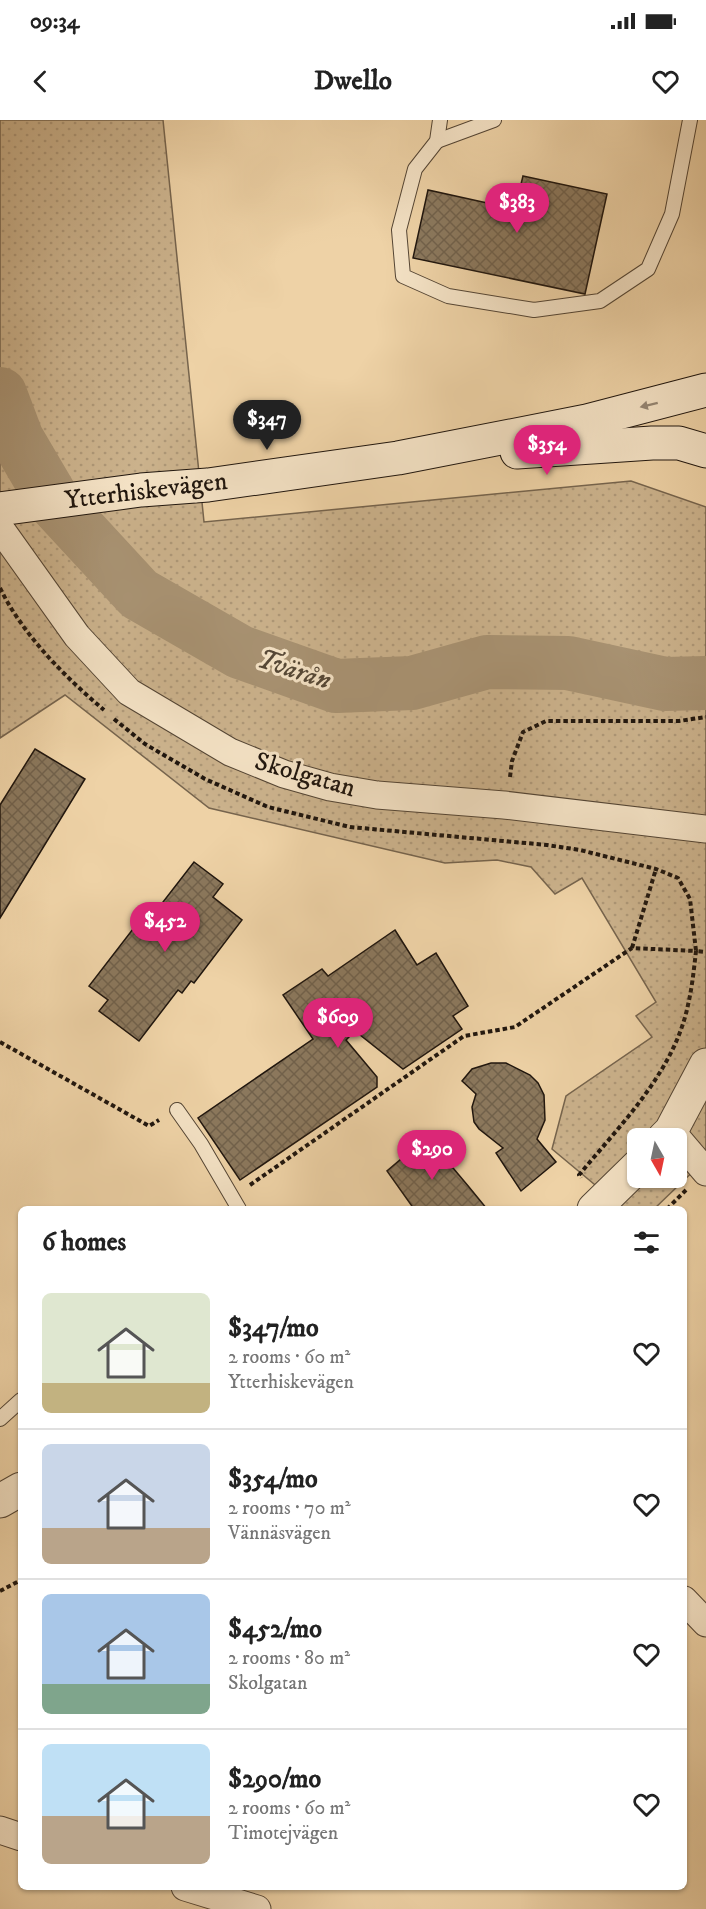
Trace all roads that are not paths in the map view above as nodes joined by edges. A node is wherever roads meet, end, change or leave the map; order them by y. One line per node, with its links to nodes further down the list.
1 (440, 120): 4 (lane)
2 (494, 120): 4 (lane)
3 (690, 120): 4 (lane)
4 (437, 141)
5 (706, 390): 7 (main road, one-way to 7)
6 (706, 451): 7 (main road)
7 (398, 458): 8 (main road, Ytterhiskevägen)
8 (0, 509)
9 (0, 528): 10 (street, Skolgatan)
10 (706, 829)
11 (706, 1065): 13 (main road)
12 (177, 1110): 18 (lane)
13 (672, 1128)
14 (687, 1154): 15 (street)
15 (706, 1172)
16 (627, 1173): 17 (main road)
17 (590, 1196)
18 (235, 1203)
19 (18, 1403): 20 (lane)
20 (0, 1419)
21 (18, 1491): 22 (main road)
22 (0, 1501)
23 (687, 1603): 24 (street)
24 (706, 1623)
25 (0, 1830): 26 (street)
26 (18, 1836)
27 (195, 1890): 28 (street)
28 (257, 1909)

